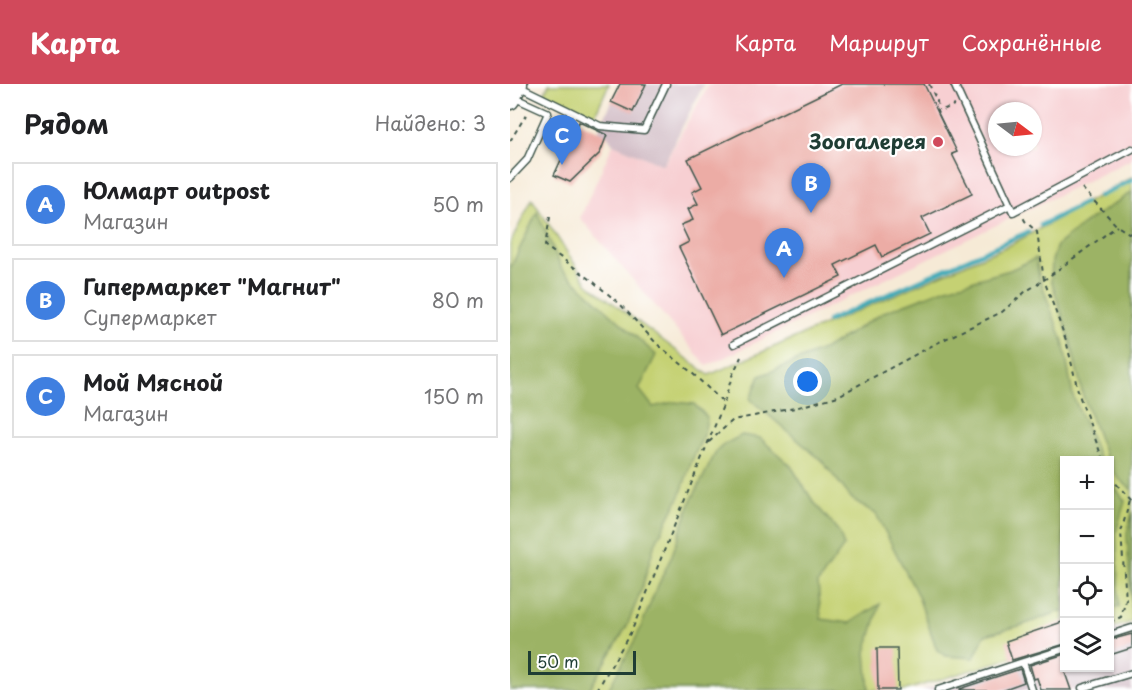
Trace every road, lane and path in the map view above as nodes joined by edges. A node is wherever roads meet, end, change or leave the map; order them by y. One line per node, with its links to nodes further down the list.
1 (666, 84): 4 (lane)
2 (929, 84): 5 (path)
3 (954, 84): 5 (lane)
4 (514, 92): 7 (lane)
5 (962, 101): 9 (lane)
6 (1132, 150): 8 (lane)
7 (510, 178)
8 (1074, 180): 10 (lane); 12 (path)
9 (1010, 205): 10 (lane); 15 (lane)
10 (1019, 209): 14 (path)
11 (550, 218): 17 (path)
12 (1117, 226): 13 (path); 14 (path)
13 (1132, 235)
14 (1044, 280): 18 (path); 19 (path)
15 (734, 344)
16 (741, 357): 17 (path)
17 (724, 403): 18 (path)
18 (709, 442): 29 (path)
19 (1102, 456)
20 (1114, 482): 21 (path)
21 (1131, 501): 22 (path)
22 (1114, 620)
23 (1132, 628): 24 (lane)
24 (1114, 634)
25 (1060, 651): 26 (lane)
26 (1023, 662): 30 (lane); 31 (lane)
27 (1132, 673): 28 (lane)
28 (1082, 688)
29 (597, 690)
30 (938, 690)
31 (1032, 690)

